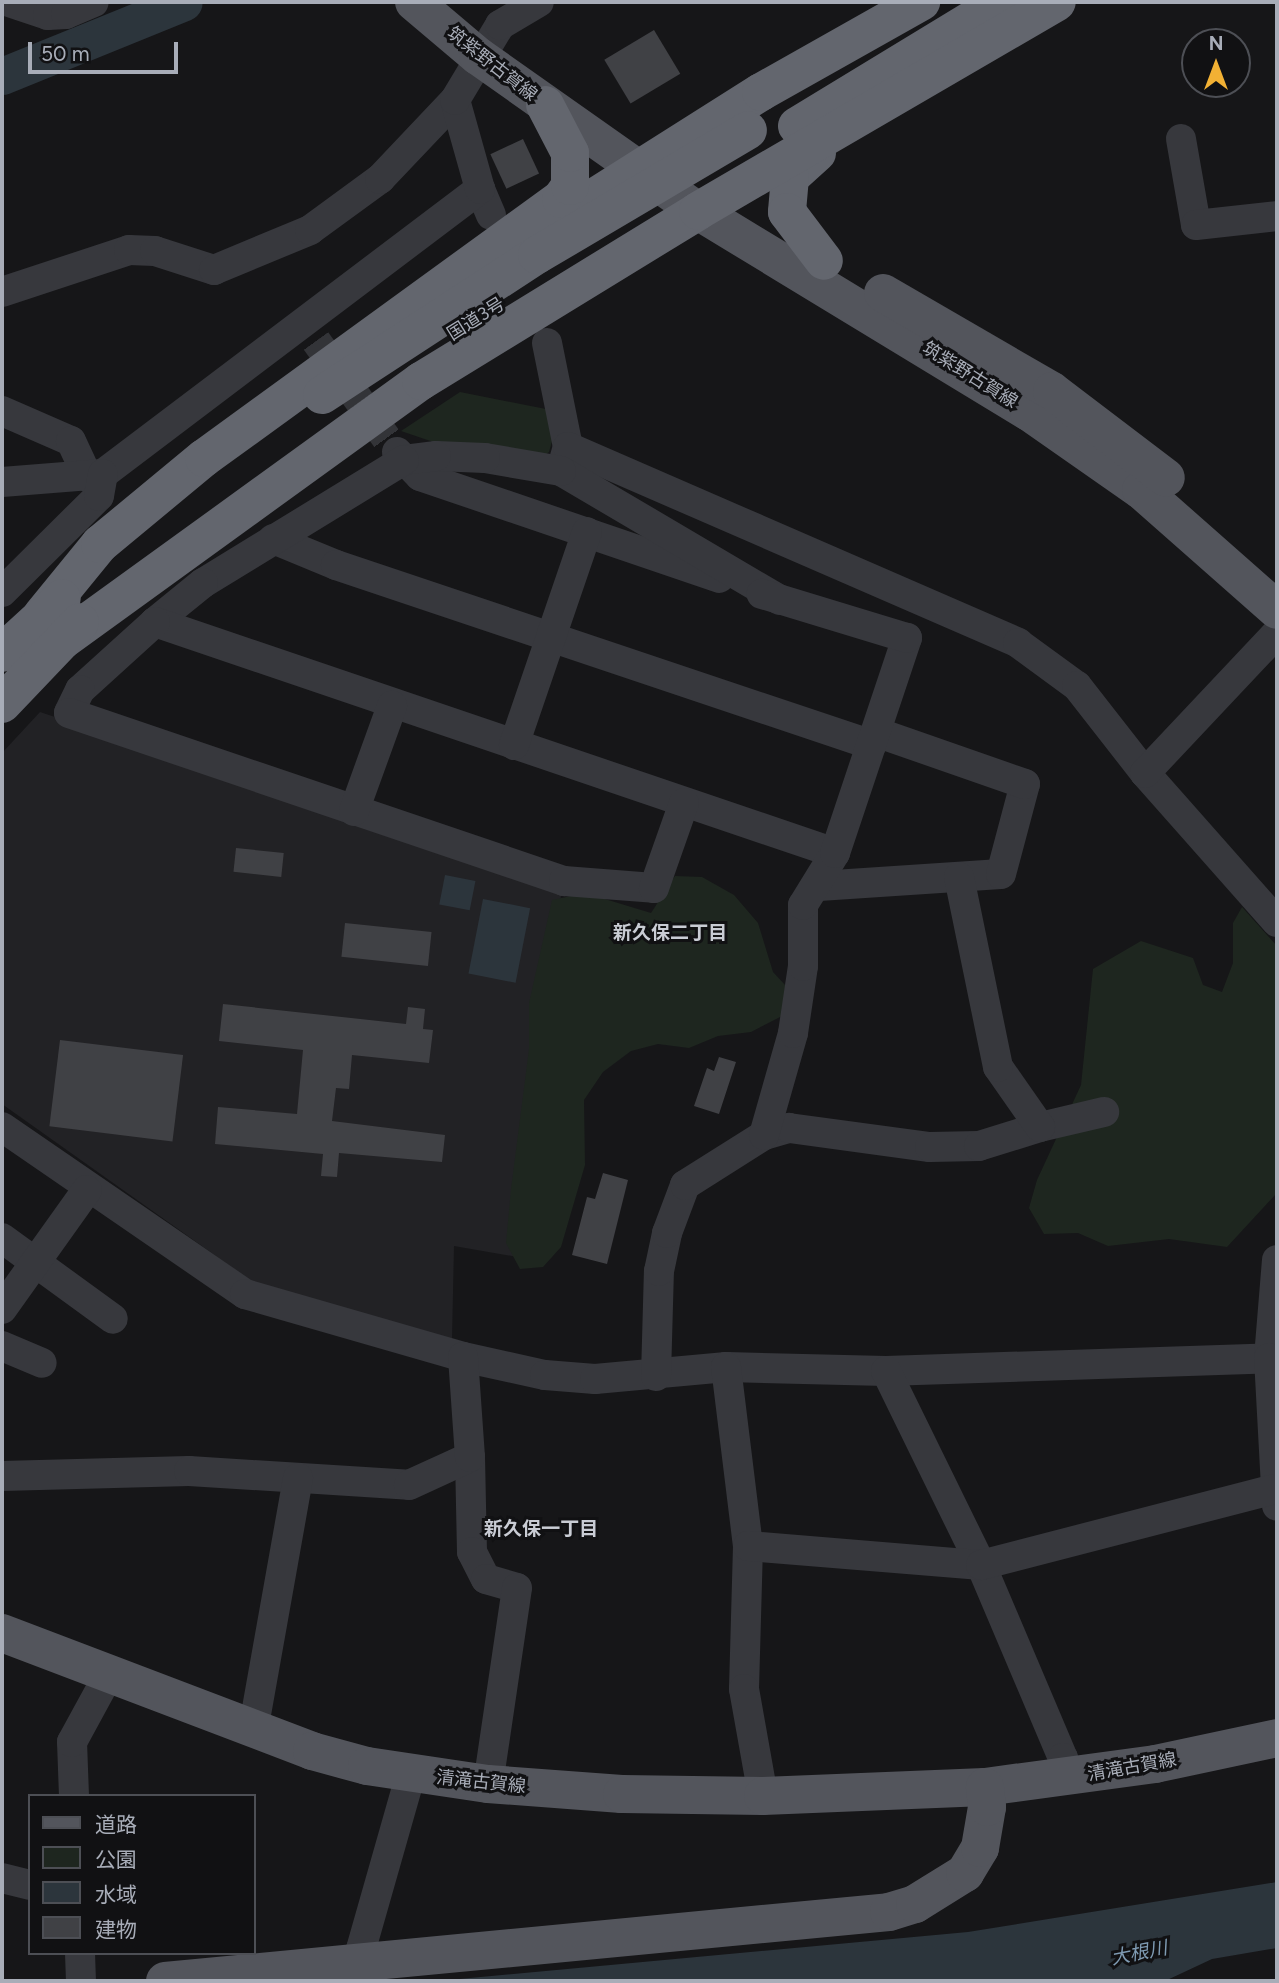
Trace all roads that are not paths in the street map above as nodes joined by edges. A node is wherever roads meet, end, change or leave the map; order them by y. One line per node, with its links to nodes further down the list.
1 (9, 2): 2 (street)
2 (94, 2)
3 (414, 2): 9 (main road, 筑紫野古賀線)
4 (539, 2): 9 (street)
5 (921, 2): 15 (highway)
6 (959, 2): 13 (highway, 国道3号)
7 (1001, 2): 13 (highway, 国道3号)
8 (1056, 2): 11 (highway)
9 (478, 56): 10 (street); 12 (main road, 筑紫野古賀線)
10 (454, 100): 19 (street); 25 (street)
11 (894, 100): 16 (highway); 18 (highway)
12 (545, 105): 15 (main road, 筑紫野古賀線); 21 (highway)
13 (754, 139): 34 (highway, 国道3号, bridge)
14 (1181, 139): 17 (street)
15 (642, 169): 16 (main road, 筑紫野古賀線); 21 (highway)
16 (708, 205): 18 (main road, 筑紫野古賀線); 32 (main road, 筑紫野古賀線); 34 (highway)
17 (1277, 216)
18 (824, 261): 29 (main road, 筑紫野古賀線)
19 (2, 292)
20 (547, 344): 24 (street)
21 (357, 345): 34 (highway)
22 (2, 411): 25 (street)
23 (398, 453): 24 (street); 27 (street); 28 (street)
24 (565, 459): 31 (street); 42 (street)
25 (95, 475): 26 (street); 30 (street)
26 (2, 482)
27 (587, 533): 31 (street); 36 (street)
28 (273, 540): 33 (street); 36 (street)
29 (1277, 577)
30 (2, 593)
31 (780, 600): 40 (street)
32 (1277, 610)
33 (155, 622): 39 (street); 44 (street)
34 (52, 627): 37 (highway, 国道3号); 38 (highway, 国道3号)
35 (1277, 633): 42 (street)
36 (550, 637): 40 (street); 41 (street)
37 (2, 653)
38 (2, 704)
39 (392, 706): 41 (street); 44 (street)
40 (874, 739): 45 (street); 46 (street)
41 (514, 745): 43 (street)
42 (1145, 773): 48 (street)
43 (684, 803): 44 (street); 45 (street)
44 (354, 811)
45 (835, 853): 47 (street)
46 (959, 877): 47 (street); 51 (street)
47 (819, 886): 52 (street)
48 (1277, 922)
49 (1104, 1112): 51 (street)
50 (2, 1127): 53 (street)
51 (1040, 1127): 52 (street)
52 (764, 1135): 65 (street)
53 (87, 1190): 55 (street); 60 (street)
54 (2, 1238): 55 (street)
55 (35, 1262): 57 (street); 58 (street)
56 (1276, 1271): 61 (street)
57 (2, 1309)
58 (113, 1319)
59 (2, 1346): 62 (street)
60 (463, 1357): 65 (street); 66 (street)
61 (1273, 1358): 64 (street); 69 (street)
62 (42, 1363)
63 (726, 1367): 64 (street); 65 (street); 70 (street)
64 (886, 1371): 71 (street)
65 (656, 1376)
66 (470, 1457): 68 (street); 78 (street)
67 (2, 1476): 68 (street)
68 (298, 1478): 74 (street)
69 (1276, 1497): 71 (street)
70 (748, 1546): 71 (street); 81 (street)
71 (981, 1565): 77 (street)
72 (2, 1633): 73 (main road, 清滝古賀線)
73 (109, 1674): 74 (main road, 清滝古賀線); 80 (street)
74 (253, 1731): 76 (main road, 清滝古賀線)
75 (1277, 1738): 77 (main road, 清滝古賀線)
76 (411, 1774): 78 (main road, 清滝古賀線); 85 (street)
77 (1065, 1778): 79 (main road, 清滝古賀線)
78 (488, 1784): 81 (main road, 清滝古賀線)
79 (985, 1787): 81 (main road, 清滝古賀線); 85 (main road)
80 (74, 1794)
81 (763, 1796)
82 (2, 1878): 83 (street)
83 (28, 1884)
84 (80, 1955): 86 (street)
85 (361, 1962): 87 (main road)
86 (81, 1981)
87 (165, 1981)

